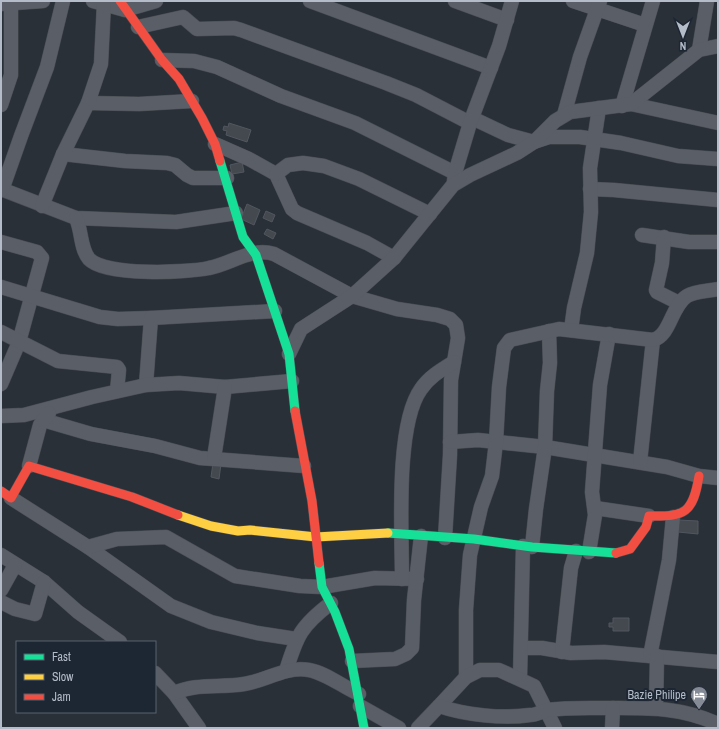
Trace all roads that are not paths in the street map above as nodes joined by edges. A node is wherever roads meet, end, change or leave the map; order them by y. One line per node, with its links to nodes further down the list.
1 (43, 1): 10 (street)
2 (63, 1): 39 (street)
3 (156, 1): 14 (street)
4 (310, 1): 21 (street)
5 (454, 1): 15 (street)
6 (512, 1): 15 (street)
7 (573, 1): 13 (street)
8 (653, 1): 16 (street)
9 (707, 1): 19 (street)
10 (26, 2): 12 (street)
11 (98, 2): 14 (street); 23 (street)
12 (6, 4): 24 (street)
13 (599, 5): 16 (street); 27 (street)
14 (123, 6): 17 (street)
15 (507, 20): 21 (street)
16 (645, 25): 25 (street)
17 (138, 27): 20 (street); 28 (street)
18 (718, 46): 19 (street)
19 (699, 50): 25 (street)
20 (162, 60): 22 (street); 37 (street)
21 (491, 68): 28 (street)
22 (192, 100): 23 (street); 32 (street)
23 (88, 103): 33 (street)
24 (1, 105)
25 (627, 105): 26 (street); 29 (street)
26 (599, 108): 27 (street); 30 (street)
27 (564, 115): 31 (street)
28 (471, 121): 31 (street); 37 (street)
29 (718, 122)
30 (594, 139): 31 (street); 34 (street); 38 (street)
31 (534, 142): 37 (street)
32 (215, 144): 35 (street); 36 (street)
33 (63, 154): 36 (street); 41 (street)
34 (718, 159)
35 (276, 174): 43 (street); 50 (street)
36 (226, 178): 42 (street)
37 (454, 179): 43 (street)
38 (590, 189): 40 (street); 58 (street)
39 (2, 190): 41 (street)
40 (718, 200)
41 (42, 206): 44 (street)
42 (236, 213): 44 (street); 49 (street)
43 (430, 214): 50 (street)
44 (76, 218): 49 (street)
45 (642, 235): 46 (street)
46 (664, 237): 48 (street); 55 (street)
47 (1, 242): 54 (street)
48 (718, 242)
49 (254, 252): 53 (street); 56 (street)
50 (394, 258): 53 (street)
51 (1, 287): 54 (street)
52 (718, 289): 55 (street)
53 (352, 296): 64 (street); 65 (street)
54 (32, 297): 57 (street); 63 (street)
55 (679, 303): 62 (street)
56 (275, 311): 57 (street); 64 (street)
57 (151, 318): 68 (street)
58 (571, 330): 59 (street); 61 (street)
59 (549, 331): 75 (street); 76 (street)
60 (1, 332): 63 (street)
61 (609, 334): 62 (street); 77 (street)
62 (653, 340): 79 (street)
63 (19, 342): 66 (street); 70 (street)
64 (289, 354): 67 (street)
65 (454, 362): 74 (street); 88 (street)
66 (2, 378)
67 (292, 382): 69 (street); 81 (street)
68 (146, 385): 69 (street); 70 (street)
69 (225, 387): 78 (street)
70 (117, 391): 71 (street)
71 (54, 408): 72 (street); 73 (street)
72 (1, 416)
73 (43, 420): 78 (street); 80 (street)
74 (450, 442): 75 (street); 91 (street)
75 (496, 442): 76 (street); 92 (street)
76 (546, 447): 77 (street); 93 (street)
77 (594, 455): 79 (street); 85 (street)
78 (214, 458): 81 (street)
79 (640, 462): 82 (street)
80 (29, 466): 84 (street); 90 (street)
81 (304, 466): 90 (street)
82 (699, 476): 83 (street); 87 (street)
83 (718, 478)
84 (6, 495): 94 (street)
85 (594, 508): 86 (street); 95 (street)
86 (649, 516): 87 (street); 95 (street)
87 (673, 517): 109 (street)
88 (402, 535): 89 (street); 90 (street); 98 (street)
89 (421, 536): 91 (street); 99 (street)
90 (316, 537): 101 (street)
91 (445, 538): 92 (street)
92 (474, 539): 93 (street); 114 (street)
93 (528, 546): 95 (street); 107 (street)
94 (88, 547): 101 (street); 105 (street)
95 (583, 551): 108 (street)
96 (1, 556): 97 (street)
97 (15, 565): 100 (street); 102 (street)
98 (402, 579): 99 (street); 101 (street)
99 (417, 579): 110 (street)
100 (44, 582): 103 (street); 106 (street)
101 (322, 587): 104 (street)
102 (1, 590)
103 (1, 602)
104 (331, 603): 105 (street); 110 (street)
105 (296, 639): 112 (street)
106 (119, 641)
107 (522, 648): 108 (street); 115 (street)
108 (562, 652): 109 (street)
109 (653, 656): 111 (street); 120 (street)
110 (352, 661): 117 (street)
111 (718, 662)
112 (286, 671): 116 (street); 117 (street)
113 (156, 674): 116 (street)
114 (466, 677): 115 (street); 118 (street)
115 (520, 678): 121 (street)
116 (174, 693): 123 (street)
117 (360, 700): 124 (street); 125 (street)
118 (439, 706): 121 (street); 126 (street)
119 (613, 708): 120 (street); 121 (street); 128 (street)
120 (656, 708): 122 (street)
121 (546, 711): 127 (street)
122 (710, 724)
123 (199, 728)
124 (364, 728)
125 (399, 728)
126 (418, 728)
127 (556, 728)
128 (612, 728)

